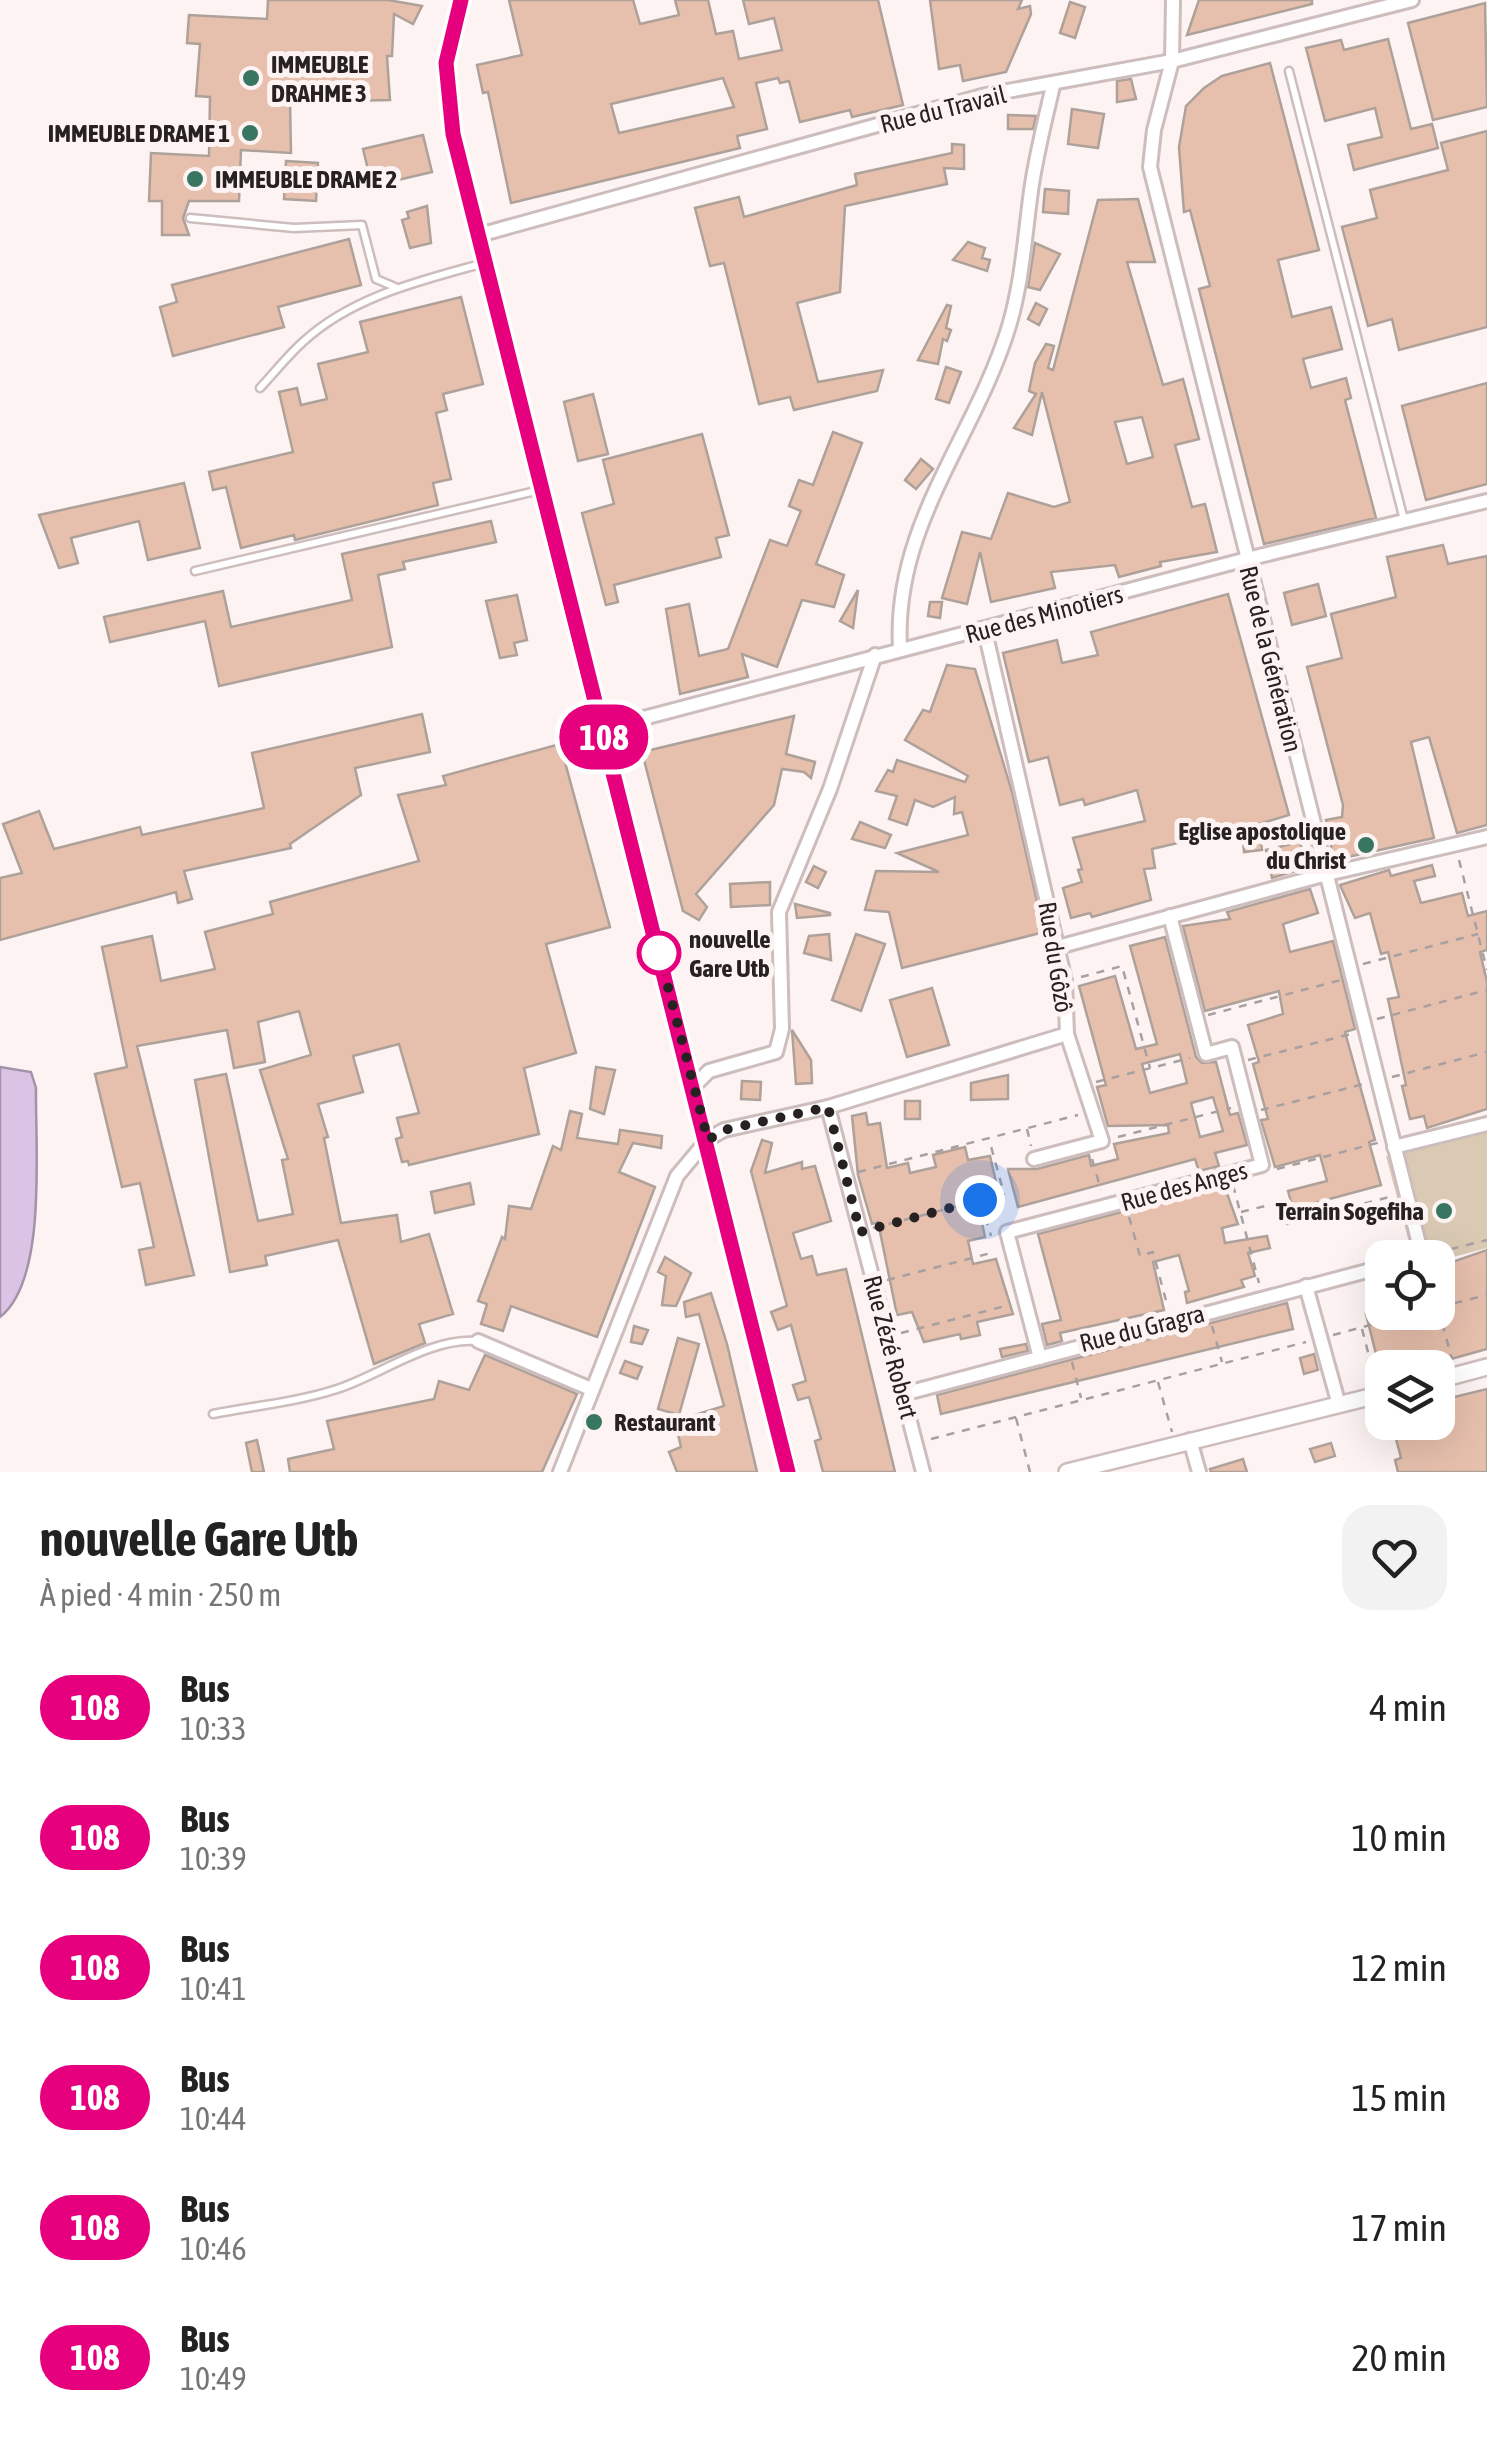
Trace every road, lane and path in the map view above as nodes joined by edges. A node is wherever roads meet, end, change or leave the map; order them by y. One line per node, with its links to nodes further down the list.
1 (461, 0): 8 (street)
2 (1173, 0): 4 (street, Rue de la Génération)
3 (1412, 0): 4 (street, Rue du Travail)
4 (1172, 61): 6 (street, Rue du Travail); 15 (street, Rue de la Génération)
5 (1289, 71): 14 (lane)
6 (1053, 86): 8 (street, Rue du Travail); 18 (street)
7 (190, 218): 10 (lane)
8 (479, 236): 9 (street)
9 (486, 263): 10 (lane); 12 (street)
10 (396, 288): 11 (lane)
11 (260, 388)
12 (542, 490): 16 (lane); 20 (street)
13 (1487, 502): 14 (street, Rue des Minotiers)
14 (1405, 521): 15 (street, Rue des Minotiers)
15 (1247, 559): 17 (street, Rue des Minotiers); 23 (street, Rue de la Génération)
16 (195, 571)
17 (985, 631): 18 (street, Rue des Minotiers); 26 (street, Rue du Gôzô)
18 (900, 648): 19 (street, Rue des Minotiers)
19 (875, 655): 20 (street, Rue des Minotiers); 39 (street)
20 (602, 729): 39 (street)
21 (1487, 837): 22 (street)
22 (1455, 844): 23 (street); 25 (path)
23 (1324, 875): 24 (street); 29 (street, Rue de la Génération)
24 (1170, 916): 26 (street); 32 (street)
25 (1478, 934): 27 (path); 29 (path)
26 (1058, 948): 30 (street, Rue du Gôzô)
27 (1485, 953): 28 (path)
28 (1487, 970)
29 (1349, 973): 32 (path); 33 (street, Rue de la Génération)
30 (1065, 981): 34 (street, Rue du Gôzô); 37 (path)
31 (1487, 990): 33 (path)
32 (1197, 1018): 35 (street)
33 (1363, 1027): 36 (path); 48 (street, Rue de la Génération)
34 (1067, 1034): 38 (street); 41 (street, Rue du Gôzô)
35 (1206, 1054): 36 (street); 37 (path)
36 (1236, 1063): 40 (street, Rue des Anges)
37 (1150, 1068): 38 (path)
38 (1087, 1084): 42 (street)
39 (694, 1086): 46 (street)
40 (1247, 1104): 47 (path); 50 (street, Rue des Anges)
41 (828, 1107): 46 (street, Rue du Gôzô); 52 (street, Rue Zézé Robert)
42 (1094, 1110): 44 (path); 47 (street)
43 (1487, 1124): 48 (street)
44 (1026, 1128): 45 (path); 49 (path)
45 (988, 1138): 52 (path); 54 (path)
46 (708, 1140): 86 (street); 97 (street)
47 (1095, 1143): 49 (street); 56 (path)
48 (1393, 1143): 50 (path); 53 (street, Rue de la Génération)
49 (1034, 1159)
50 (1262, 1165): 51 (street, Rue des Anges)
51 (1230, 1174): 55 (street, Rue des Anges); 57 (path)
52 (846, 1175): 58 (street, Rue Zézé Robert)
53 (1406, 1193): 57 (path); 60 (street, Rue de la Génération)
54 (980, 1200): 58 (path); 59 (path)
55 (1125, 1201): 56 (street, Rue des Anges); 72 (path)
56 (1105, 1206): 59 (street, Rue des Anges)
57 (1241, 1212): 68 (path)
58 (860, 1232): 65 (street, Rue Zézé Robert)
59 (1007, 1232): 62 (street)
60 (1416, 1240)
61 (1487, 1240): 63 (path)
62 (1011, 1247): 65 (path); 69 (street)
63 (1455, 1248)
64 (1365, 1271): 66 (street, Rue du Gragra)
65 (874, 1283): 76 (street, Rue Zézé Robert)
66 (1306, 1286): 68 (street, Rue du Gragra); 77 (street)
67 (1487, 1295): 70 (path)
68 (1263, 1297): 71 (street, Rue du Gragra)
69 (1025, 1301): 76 (path); 81 (street)
70 (1455, 1303)
71 (1208, 1311): 72 (street, Rue du Gragra); 82 (path)
72 (1172, 1321): 79 (street, Rue du Gragra)
73 (1365, 1327): 74 (path)
74 (1361, 1328): 77 (path); 80 (path)
75 (1444, 1330): 84 (path)
76 (888, 1336): 87 (street, Rue Zézé Robert)
77 (1320, 1338): 82 (path); 90 (street)
78 (478, 1341): 86 (street); 91 (lane)
79 (1068, 1347): 81 (street, Rue du Gragra); 89 (path)
80 (1368, 1350)
81 (1040, 1358): 87 (street, Rue du Gragra)
82 (1222, 1364): 85 (path)
83 (1487, 1367): 84 (street)
84 (1456, 1375)
85 (1158, 1380): 89 (path); 93 (path)
86 (592, 1389): 96 (street)
87 (903, 1394): 94 (street, Rue Zézé Robert)
88 (1365, 1399): 90 (street)
89 (1082, 1400): 92 (path)
90 (1339, 1406): 93 (street)
91 (212, 1414)
92 (1015, 1417): 94 (path); 99 (path)
93 (1183, 1442): 95 (street); 101 (street)
94 (915, 1443): 98 (street, Rue Zézé Robert)
95 (1098, 1468): 100 (street)
96 (560, 1472)
97 (788, 1472)
98 (923, 1472)
99 (1030, 1472)
100 (1066, 1472)
101 (1199, 1472)

